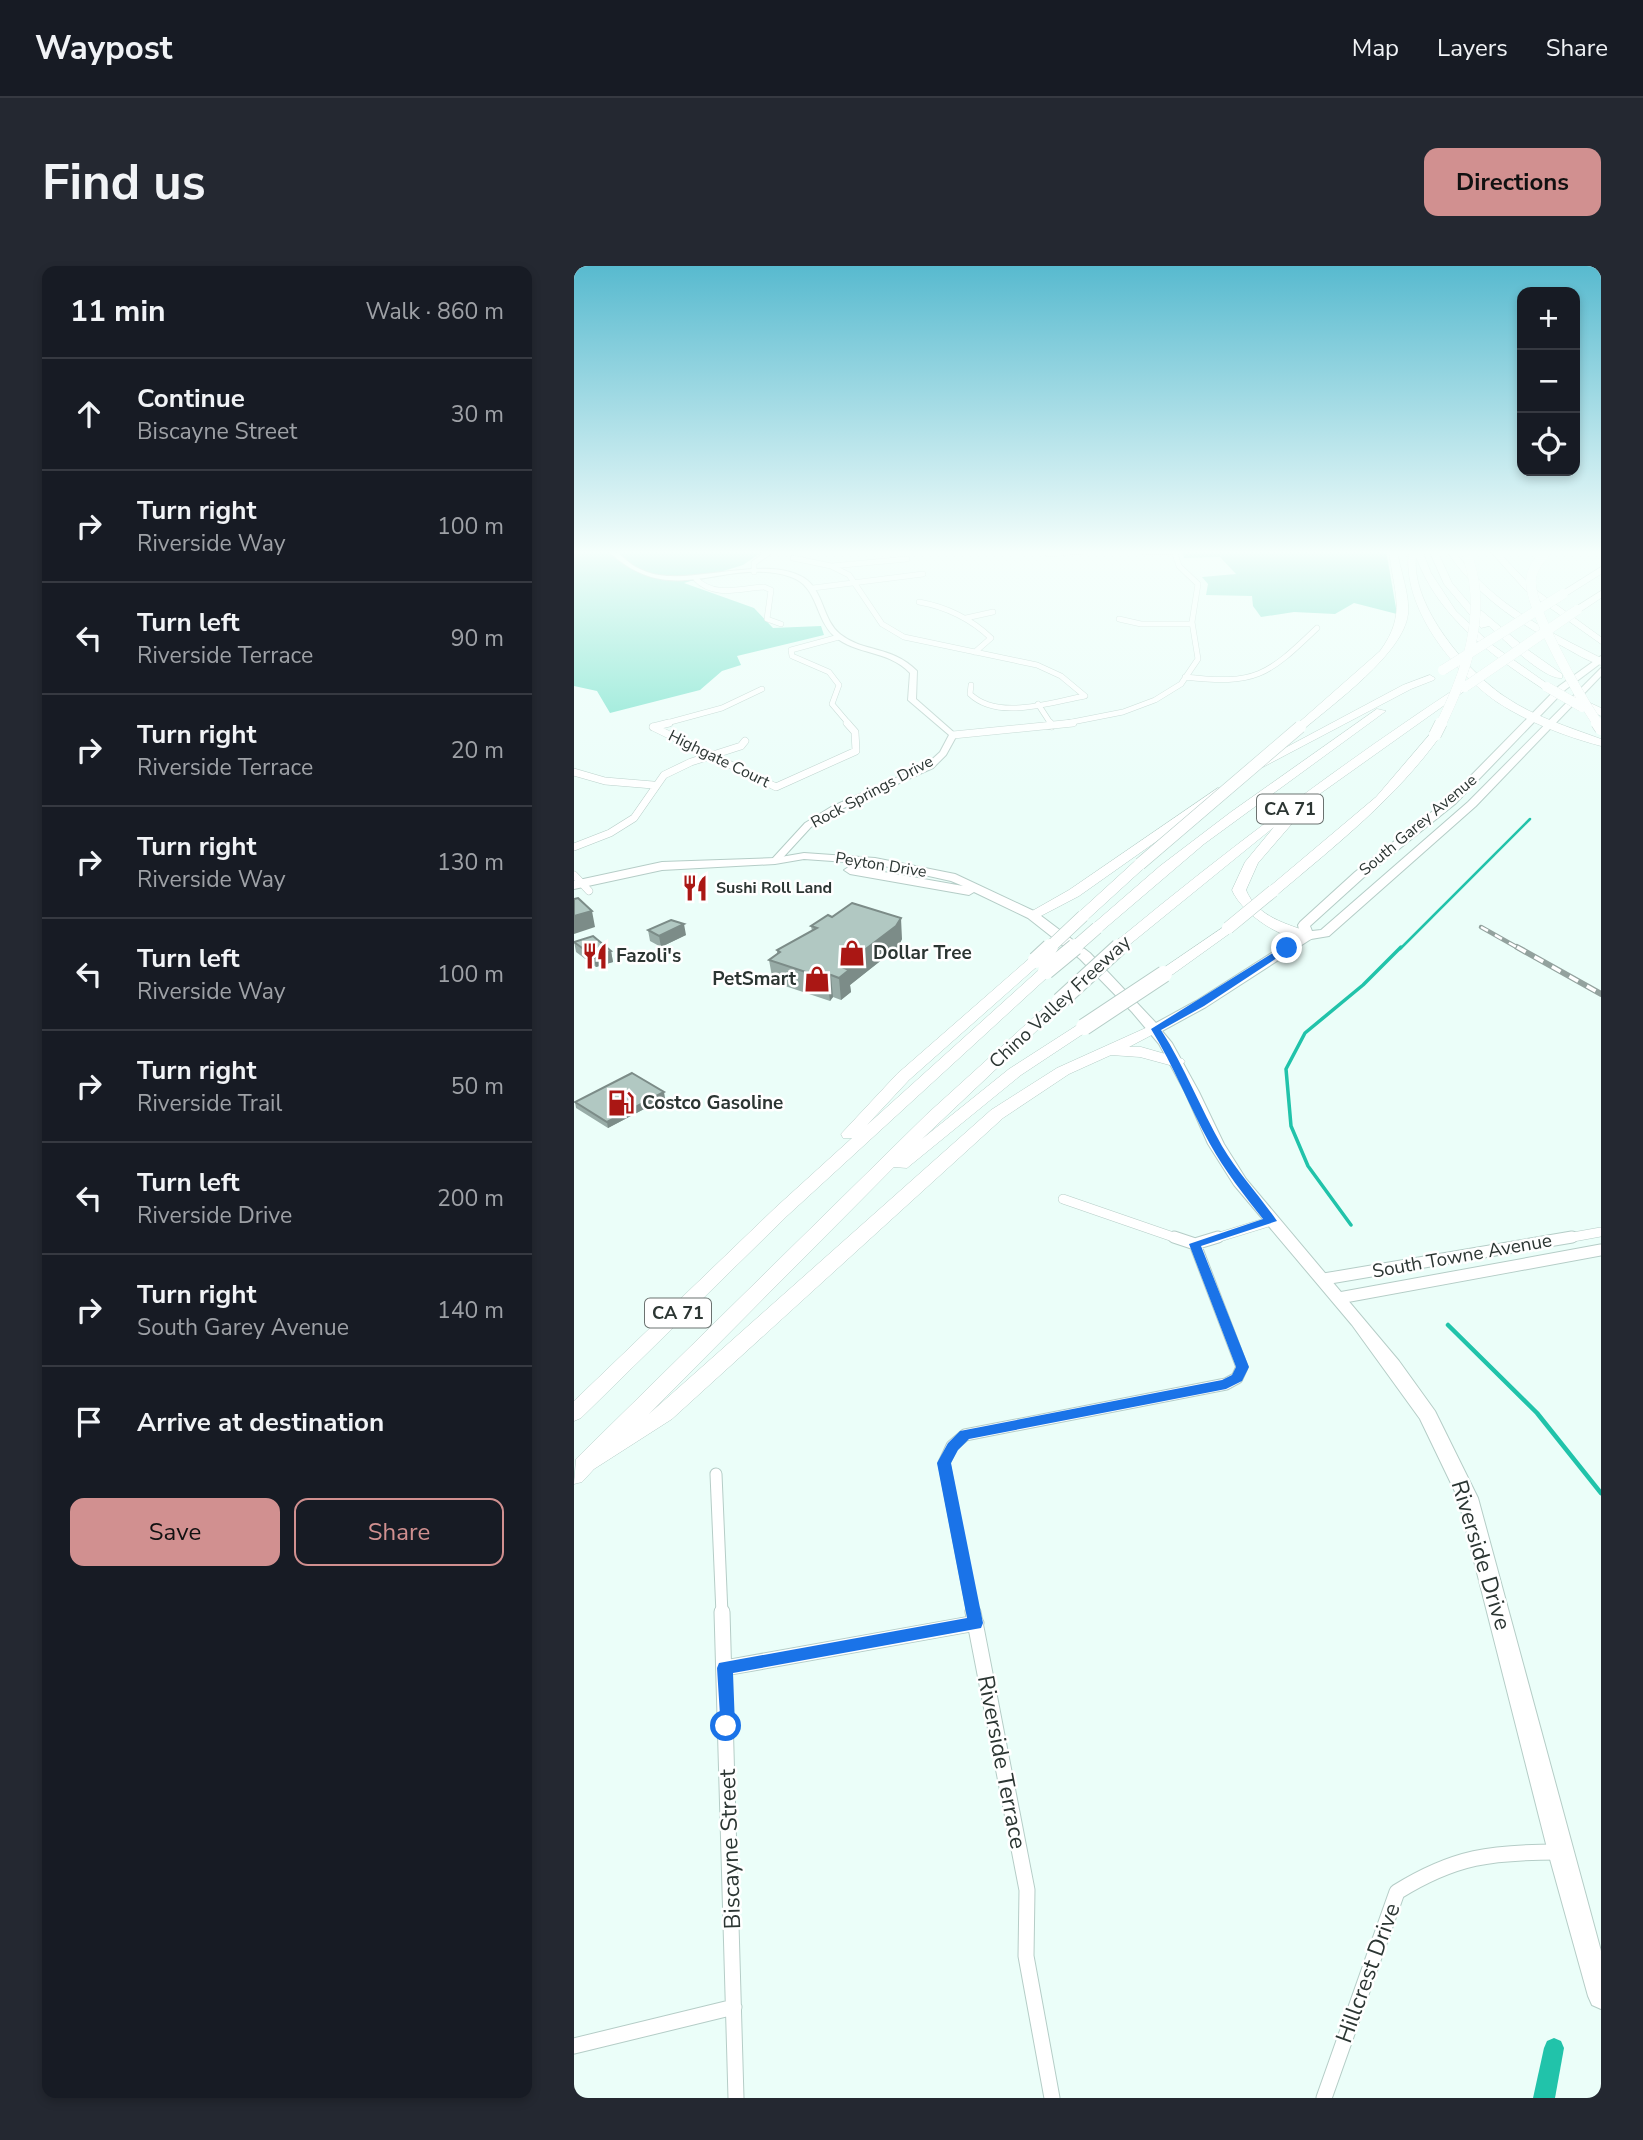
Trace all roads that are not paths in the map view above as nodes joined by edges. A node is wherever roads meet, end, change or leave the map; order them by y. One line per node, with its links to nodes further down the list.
1 (901, 635): 17 (street)
2 (988, 635): 17 (street)
3 (1195, 635): 19 (street)
4 (1309, 635): 19 (street)
5 (1397, 635): 47 (highway, bridge)
6 (1441, 635): 28 (highway)
7 (1471, 635): 52 (highway, bridge)
8 (1478, 635): 21 (highway)
9 (1486, 635): 21 (highway)
10 (1496, 635): 21 (highway)
11 (1497, 635): 20 (highway, Chino Valley Freeway / CA 71, bridge)
12 (1503, 635): 21 (highway)
13 (1540, 635): 39 (highway, Chino Valley Freeway / CA 71, bridge)
14 (1550, 635): 18 (highway)
15 (1552, 635): 31 (highway, bridge)
16 (839, 637): 32 (street, Rock Springs Drive); 36 (street, Highgate Court)
17 (975, 652): 25 (street)
18 (1600, 663): 28 (main road, South Garey Avenue); 29 (main road, South Garey Avenue)
19 (1185, 677): 30 (street)
20 (1430, 678): 45 (highway); 47 (highway, Chino Valley Freeway / CA 71, bridge)
21 (1552, 681): 24 (highway, bridge)
22 (971, 685): 25 (street)
23 (762, 689): 36 (street, Highgate Court)
24 (1589, 701): 26 (highway); 27 (highway)
25 (1038, 704): 30 (street)
26 (1601, 707)
27 (1601, 716)
28 (1535, 718): 29 (highway); 35 (main road, South Garey Avenue)
29 (1549, 723): 34 (highway); 37 (main road, South Garey Avenue)
30 (1052, 726): 32 (street)
31 (1601, 729)
32 (953, 736): 42 (street, Rock Springs Drive)
33 (745, 741): 36 (street)
34 (1601, 743)
35 (1506, 747): 37 (main road); 46 (main road, South Garey Avenue)
36 (711, 757): 40 (street)
37 (1505, 769): 46 (main road, South Garey Avenue)
38 (574, 772): 40 (street)
39 (1333, 777): 46 (highway); 52 (highway, Chino Valley Freeway / CA 71, bridge)
40 (653, 785): 41 (street)
41 (574, 844)
42 (775, 860): 43 (main road, Peyton Drive); 45 (main road, Peyton Drive)
43 (580, 883): 44 (main road, Peyton Drive)
44 (574, 895)
45 (1031, 915): 48 (main road, Peyton Drive)
46 (1307, 936): 48 (main road, South Garey Avenue)
47 (1041, 965): 59 (highway, Chino Valley Freeway / CA 71)
48 (1156, 1029): 49 (highway); 50 (main road, Riverside Drive)
49 (1103, 1052): 50 (highway); 60 (highway)
50 (1177, 1062): 53 (main road, Riverside Drive)
51 (1063, 1199): 55 (street)
52 (833, 1218): 60 (highway, Chino Valley Freeway / CA 71)
53 (1271, 1221): 55 (street); 57 (main road, Riverside Drive)
54 (1601, 1232): 57 (street, South Towne Avenue)
55 (1195, 1244): 62 (street, Riverside Terrace)
56 (1601, 1250): 58 (street, South Towne Avenue)
57 (1324, 1279): 58 (main road, Riverside Drive)
58 (1339, 1298): 64 (main road, Riverside Drive)
59 (574, 1413)
60 (579, 1470)
61 (716, 1474): 63 (street, Biscayne Street)
62 (976, 1623): 63 (street); 69 (street, Riverside Terrace)
63 (725, 1668): 66 (street, Biscayne Street)
64 (1560, 1852): 65 (main road, Riverside Drive); 70 (street, Hillcrest Drive)
65 (1601, 1996)
66 (734, 2007): 67 (street); 68 (street, Biscayne Street)
67 (574, 2046)
68 (736, 2098)
69 (1052, 2098)
70 (1324, 2098)

